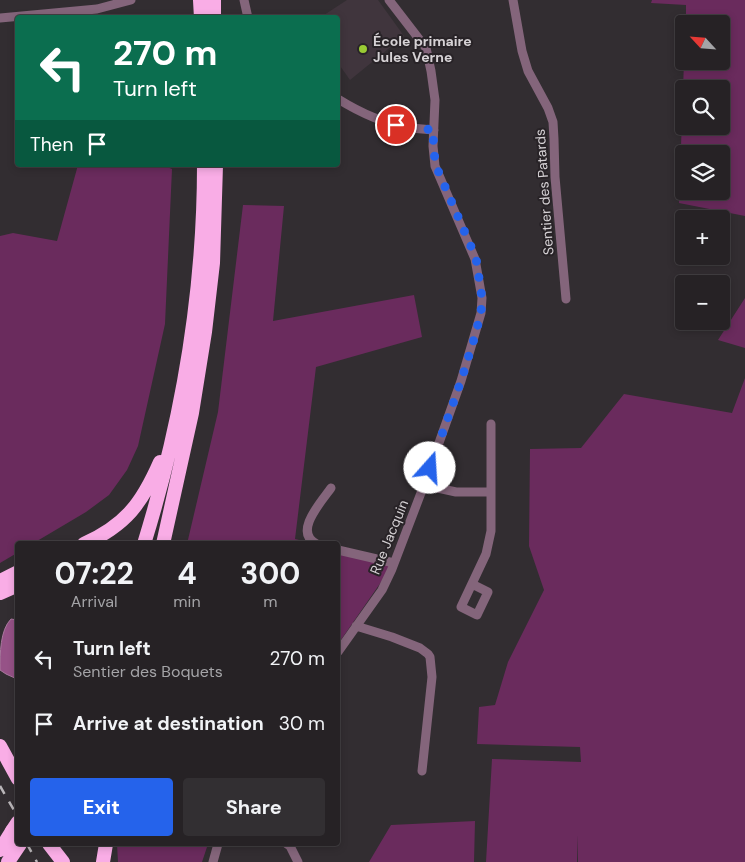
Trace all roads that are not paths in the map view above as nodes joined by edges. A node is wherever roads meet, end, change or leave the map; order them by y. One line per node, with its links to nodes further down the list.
1 (131, 0): 7 (street)
2 (200, 0): 9 (highway)
3 (214, 0): 10 (highway)
4 (244, 0): 11 (street)
5 (389, 0): 15 (street, Rue Jacquin)
6 (513, 0): 18 (street, Sentier des Patards)
7 (95, 5): 8 (street)
8 (22, 15)
9 (201, 15)
10 (214, 15)
11 (247, 15)
12 (15, 16): 13 (street)
13 (0, 18)
14 (340, 99): 15 (street)
15 (434, 130): 22 (street, Rue Jacquin)
16 (204, 167): 19 (highway)
17 (216, 167): 21 (highway)
18 (566, 299)
19 (179, 407): 25 (highway); 26 (highway)
20 (491, 424): 24 (street)
21 (176, 483): 27 (highway); 28 (highway)
22 (424, 485): 24 (street); 31 (street, Rue Jacquin)
23 (331, 488): 29 (street)
24 (491, 492): 34 (street)
25 (90, 541)
26 (145, 541)
27 (159, 541)
28 (164, 541)
29 (312, 541)
30 (340, 550): 31 (street)
31 (394, 563): 37 (street, Rue Jacquin)
32 (15, 574): 33 (highway)
33 (0, 581)
34 (472, 584)
35 (15, 586): 36 (highway)
36 (0, 593)
37 (356, 626): 38 (street, Rue Jacquin); 41 (street)
38 (340, 649)
39 (0, 746): 42 (highway)
40 (0, 758): 43 (highway)
41 (422, 771)
42 (15, 774)
43 (15, 784)
44 (15, 826): 51 (highway)
45 (19, 846): 52 (highway)
46 (51, 846): 53 (highway)
47 (56, 846): 54 (highway)
48 (106, 846): 55 (highway)
49 (217, 846): 56 (street)
50 (290, 846): 57 (street)
51 (0, 850)
52 (8, 862)
53 (63, 862)
54 (68, 862)
55 (103, 862)
56 (213, 862)
57 (298, 862)

